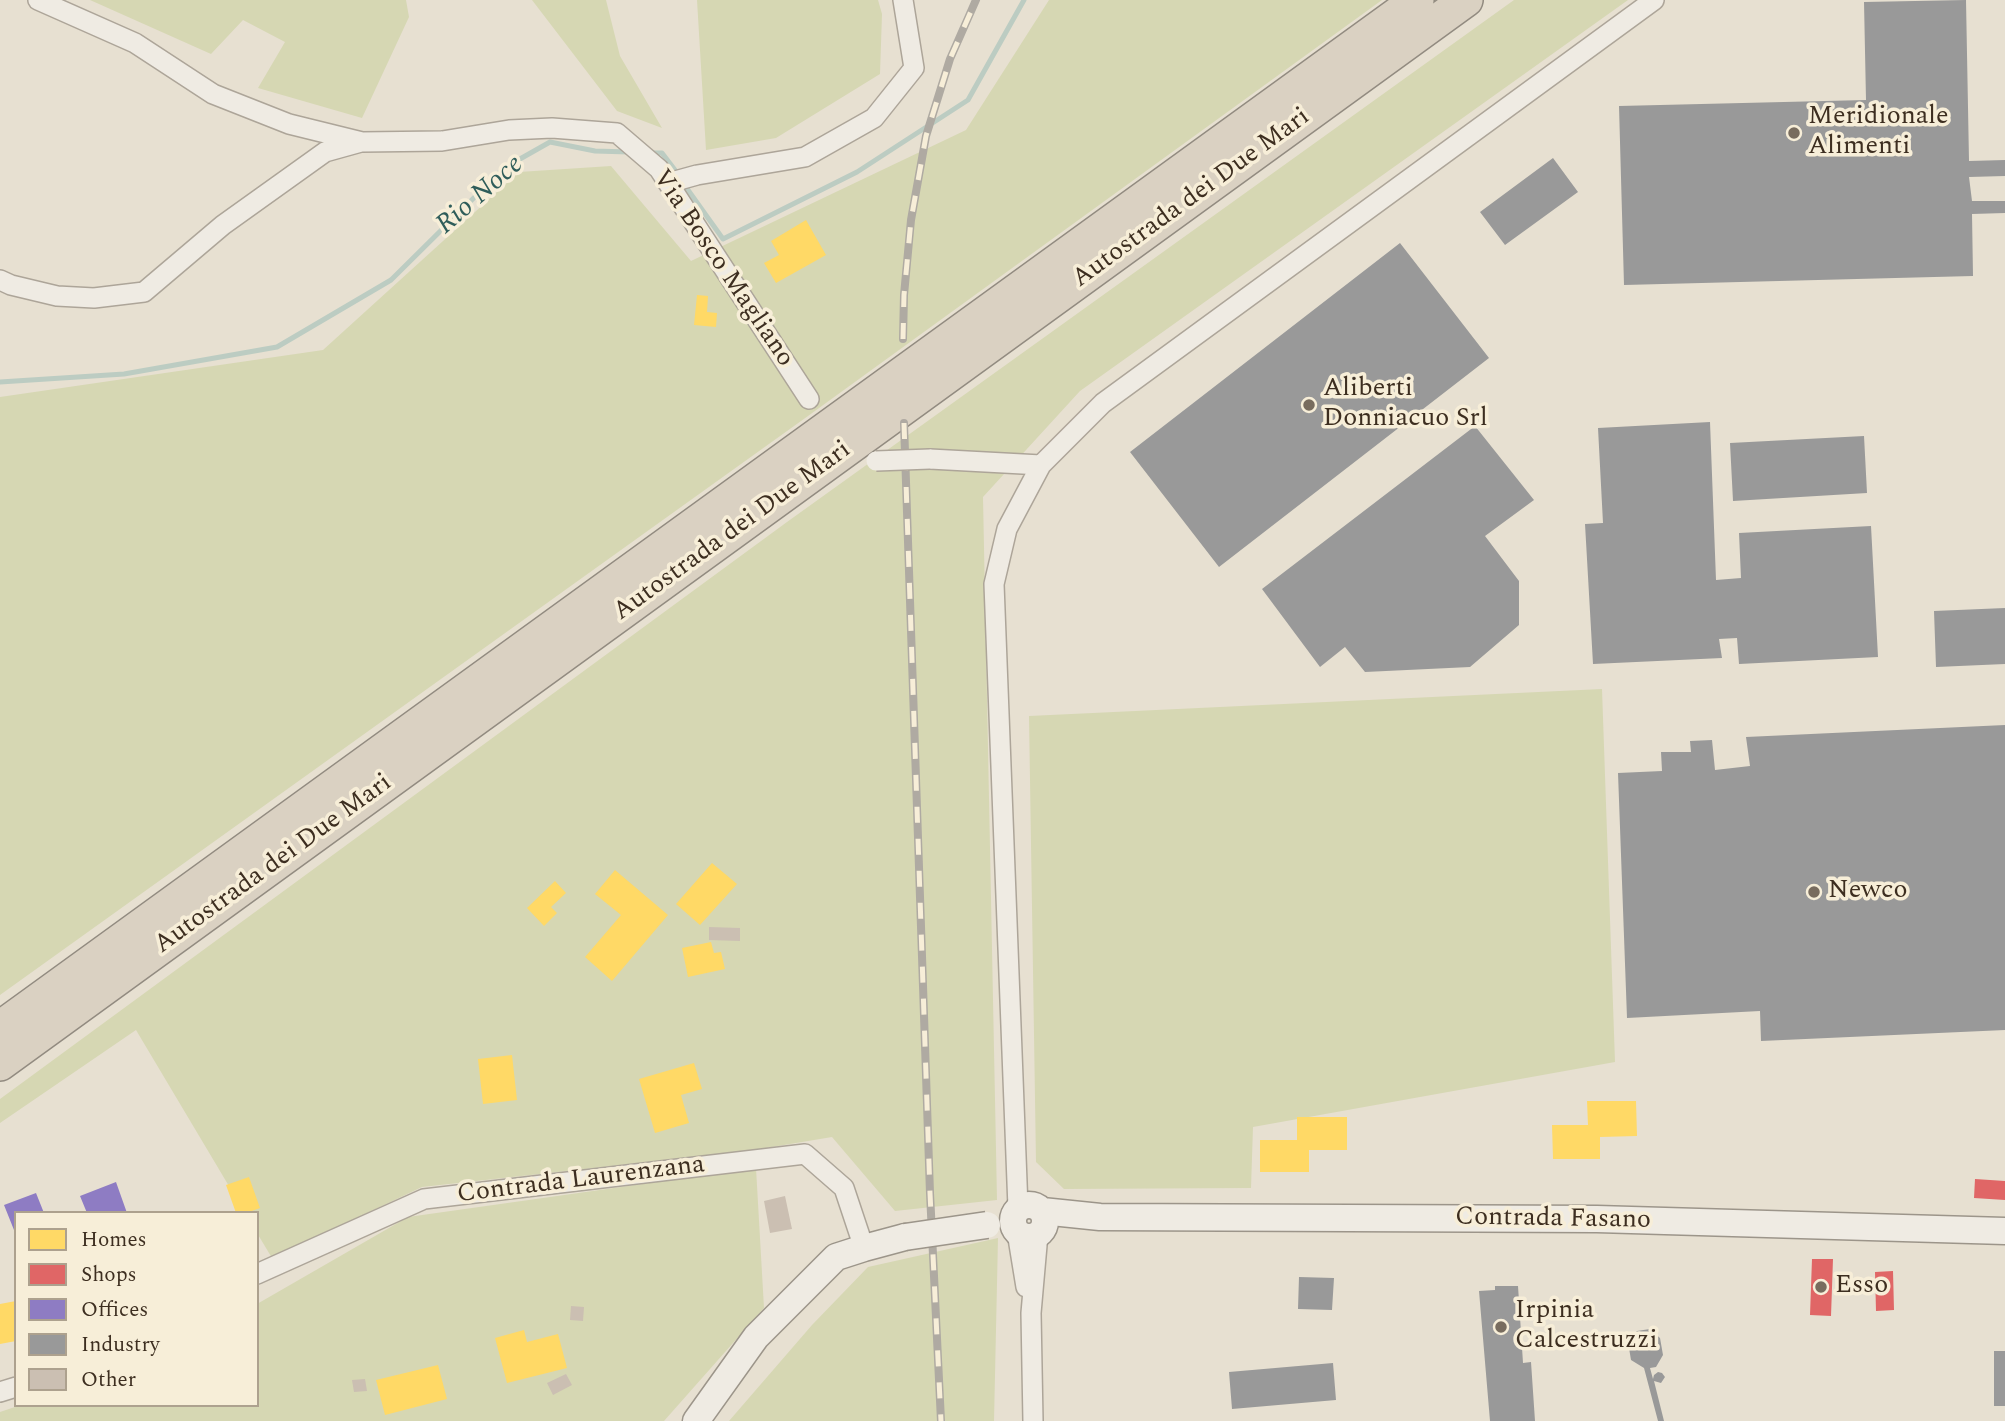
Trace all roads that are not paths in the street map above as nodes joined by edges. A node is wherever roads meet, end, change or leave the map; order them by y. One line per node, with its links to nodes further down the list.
1 (38, 0): 6 (street, Via Bosco Magliano)
2 (903, 0): 7 (street)
3 (1417, 0): 12 (highway, Autostrada dei Due Mari)
4 (1466, 0): 13 (highway, Autostrada dei Due Mari)
5 (1654, 0): 11 (street)
6 (362, 142): 7 (street, Via Bosco Magliano); 8 (street)
7 (668, 183): 9 (street, Via Bosco Magliano)
8 (0, 280)
9 (809, 399)
10 (876, 461): 11 (street, bridge)
11 (1041, 465): 14 (street)
12 (0, 1028)
13 (0, 1065)
14 (1023, 1220): 15 (main road, Contrada Fasano); 16 (main road, bridge); 19 (street)
15 (2005, 1231)
16 (864, 1248): 17 (street, Contrada Laurenzana); 18 (main road)
17 (259, 1273)
18 (696, 1421)
19 (1033, 1421)

